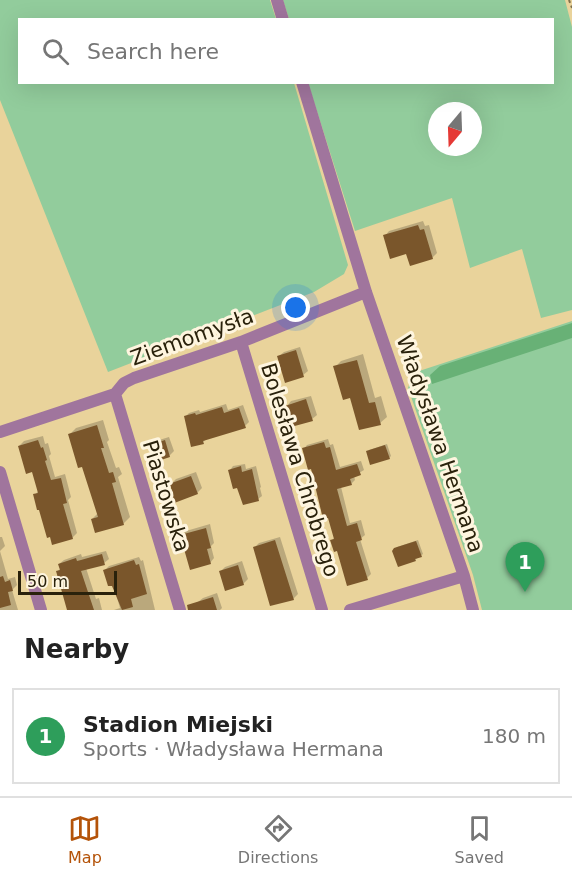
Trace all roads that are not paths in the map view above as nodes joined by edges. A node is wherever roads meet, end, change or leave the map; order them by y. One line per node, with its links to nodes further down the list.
1 (277, 0): 2 (street)
2 (282, 18)
3 (303, 84): 4 (street, Władysława Hermana)
4 (366, 292): 5 (street, Ziemomysła); 9 (street, Władysława Hermana)
5 (240, 342): 6 (street, Ziemomysła); 12 (street, Bolesława Chrobrego)
6 (115, 393): 7 (street, Ziemomysła); 11 (street, Piastowska)
7 (0, 432)
8 (0, 472): 10 (street)
9 (464, 576): 13 (street); 14 (street, Władysława Hermana)
10 (41, 610)
11 (180, 610)
12 (320, 610)
13 (350, 610)
14 (473, 610)

